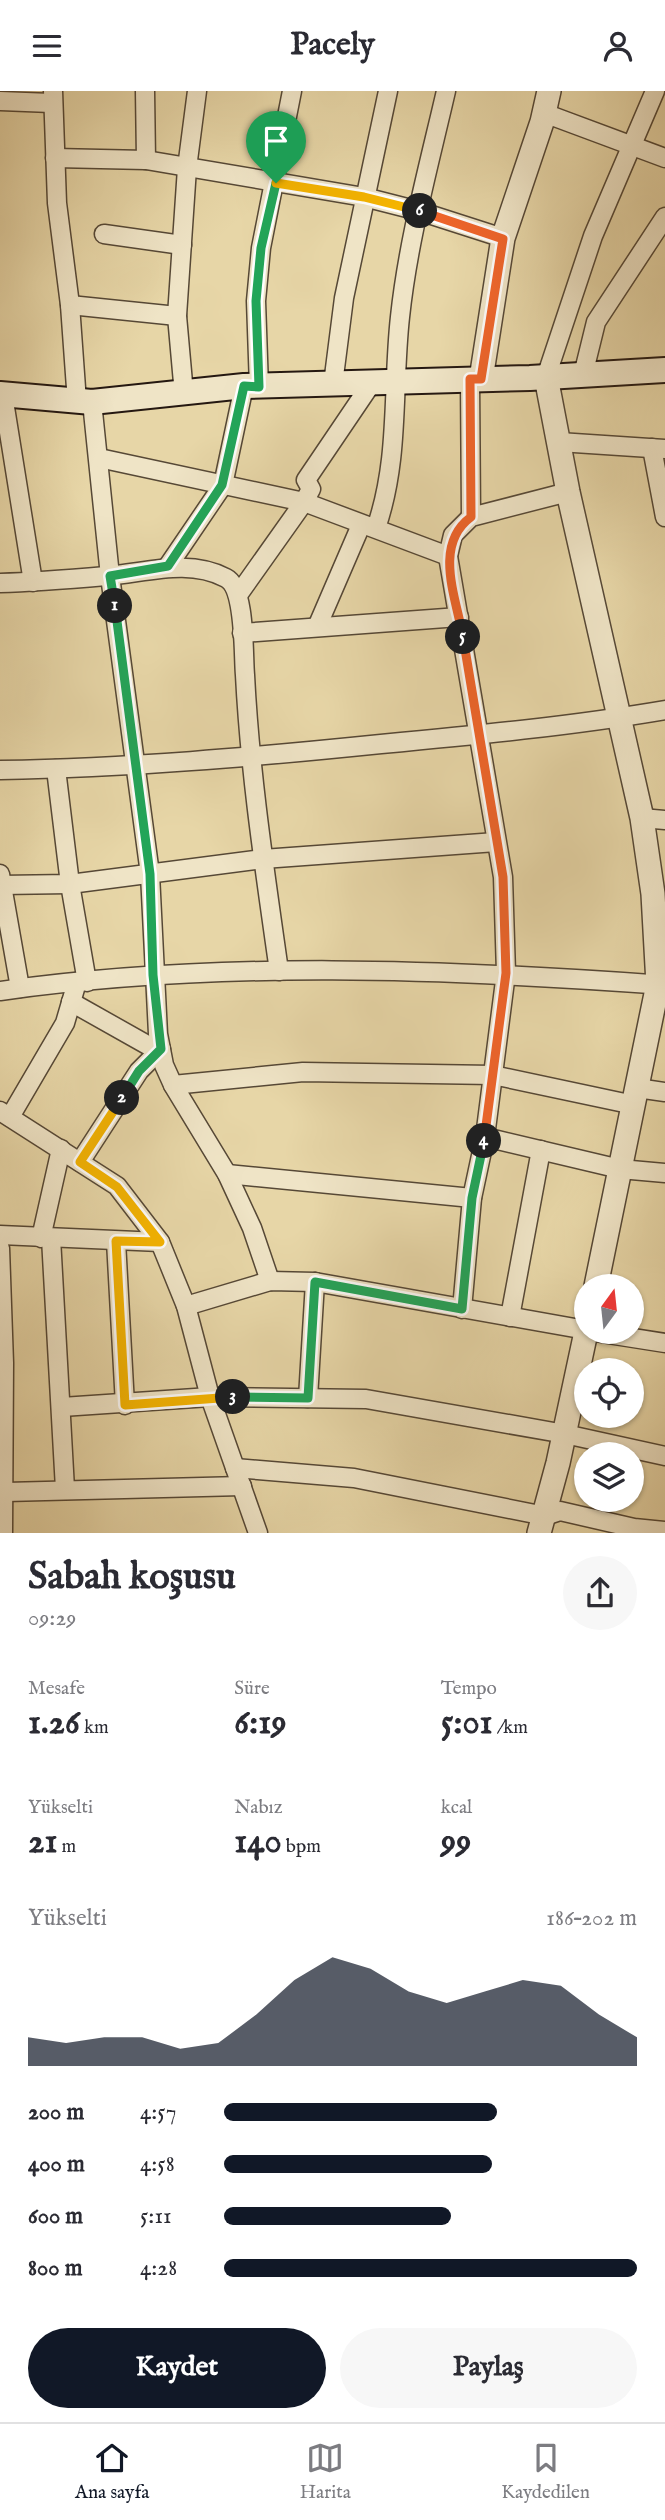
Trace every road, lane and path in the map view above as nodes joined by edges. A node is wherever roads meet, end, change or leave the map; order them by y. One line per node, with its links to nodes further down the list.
1 (145, 91): 13 (street)
2 (197, 91): 14 (street)
3 (292, 91): 15 (street)
4 (388, 91): 16 (street)
5 (446, 91): 17 (street)
6 (655, 91): 10 (street)
7 (52, 97): 8 (street); 11 (street)
8 (0, 100)
9 (547, 102): 10 (street); 20 (street)
10 (634, 143): 12 (street); 26 (street)
11 (55, 158): 13 (street); 22 (street)
12 (665, 158)
13 (146, 160): 14 (street)
14 (187, 168): 15 (street); 21 (street)
15 (276, 183): 16 (street); 30 (street)
16 (364, 197): 17 (street); 29 (street)
17 (419, 211): 20 (street); 28 (street)
18 (665, 217): 25 (street)
19 (104, 234): 21 (street)
20 (503, 239): 27 (street)
21 (182, 245): 23 (street)
22 (70, 305): 23 (street); 33 (street)
23 (177, 316): 31 (street)
24 (663, 364): 25 (main road)
25 (583, 375): 26 (main road)
26 (546, 377): 27 (main road); 34 (street)
27 (475, 379): 28 (main road); 40 (street)
28 (383, 383): 29 (main road); 39 (street); 42 (street)
29 (333, 384): 30 (main road)
30 (251, 386): 31 (main road); 37 (street)
31 (184, 394): 33 (main road)
32 (1, 395): 33 (main road); 46 (street)
33 (85, 402): 36 (street)
34 (559, 442): 35 (street); 38 (street)
35 (659, 449): 41 (street)
36 (99, 458): 37 (street); 45 (street)
37 (222, 485): 39 (street); 44 (street)
38 (568, 492): 40 (street); 53 (street)
39 (304, 502): 42 (street); 48 (street)
40 (471, 517): 43 (street)
41 (665, 517)
42 (368, 526): 43 (street); 50 (street)
43 (448, 555): 49 (street)
44 (168, 566): 45 (street); 48 (street)
45 (110, 576): 46 (street); 56 (street)
46 (33, 582): 47 (street)
47 (0, 583)
48 (238, 595): 51 (street)
49 (459, 617): 50 (street); 54 (street)
50 (317, 627): 51 (street)
51 (242, 633): 55 (street)
52 (665, 710): 53 (street)
53 (621, 717): 54 (street); 59 (street)
54 (479, 734): 55 (street); 61 (street)
55 (249, 758): 56 (street); 62 (street)
56 (137, 767): 57 (street); 63 (street)
57 (56, 769): 58 (street); 65 (street)
58 (0, 770)
59 (642, 818): 60 (street); 70 (street)
60 (665, 820)
61 (496, 842): 62 (street); 67 (street)
62 (263, 859): 63 (street); 66 (street)
63 (150, 874): 65 (street); 68 (street)
64 (0, 881): 65 (street); 71 (street)
65 (70, 884): 69 (street)
66 (279, 971): 67 (street); 68 (street)
67 (506, 973): 70 (street); 75 (street)
68 (153, 975): 69 (street); 74 (street)
69 (82, 982): 71 (street); 73 (street)
70 (661, 984): 78 (street)
71 (20, 988): 72 (street)
72 (0, 991)
73 (71, 1002): 74 (street); 79 (street)
74 (159, 1050): 76 (street); 83 (street)
75 (493, 1075): 76 (street); 78 (street); 80 (street)
76 (173, 1085): 86 (street)
77 (665, 1091): 78 (street)
78 (636, 1097): 84 (street)
79 (3, 1115): 81 (street)
80 (485, 1137): 82 (street); 87 (street)
81 (61, 1149): 83 (street); 89 (street)
82 (541, 1150): 84 (street); 98 (street)
83 (80, 1162): 91 (street)
84 (620, 1169): 85 (street); 93 (street)
85 (665, 1173)
86 (227, 1174): 87 (street); 94 (street)
87 (472, 1198): 97 (street)
88 (0, 1235): 89 (street)
89 (46, 1238): 90 (street); 107 (street)
90 (116, 1241): 91 (street); 106 (street)
91 (160, 1242): 96 (street)
92 (0, 1248): 105 (street)
93 (598, 1274)
94 (270, 1281): 95 (street); 96 (street)
95 (315, 1282): 97 (street); 104 (street)
96 (186, 1306): 103 (street)
97 (462, 1309): 98 (street)
98 (510, 1317): 99 (street)
99 (574, 1329)
100 (644, 1340): 101 (street)
101 (665, 1343)
102 (583, 1344): 108 (street)
103 (210, 1397): 104 (street); 106 (street); 110 (street)
104 (308, 1398): 108 (street)
105 (1, 1401): 113 (street)
106 (125, 1405): 107 (street)
107 (62, 1408): 112 (street)
108 (565, 1434): 109 (street); 115 (street)
109 (665, 1456)
110 (235, 1468): 111 (street); 115 (street)
111 (242, 1486): 112 (street); 118 (street)
112 (65, 1489): 113 (street)
113 (6, 1492): 114 (street)
114 (2, 1515): 117 (street)
115 (542, 1525): 116 (street)
116 (665, 1531)
117 (3, 1533)
118 (258, 1533)

